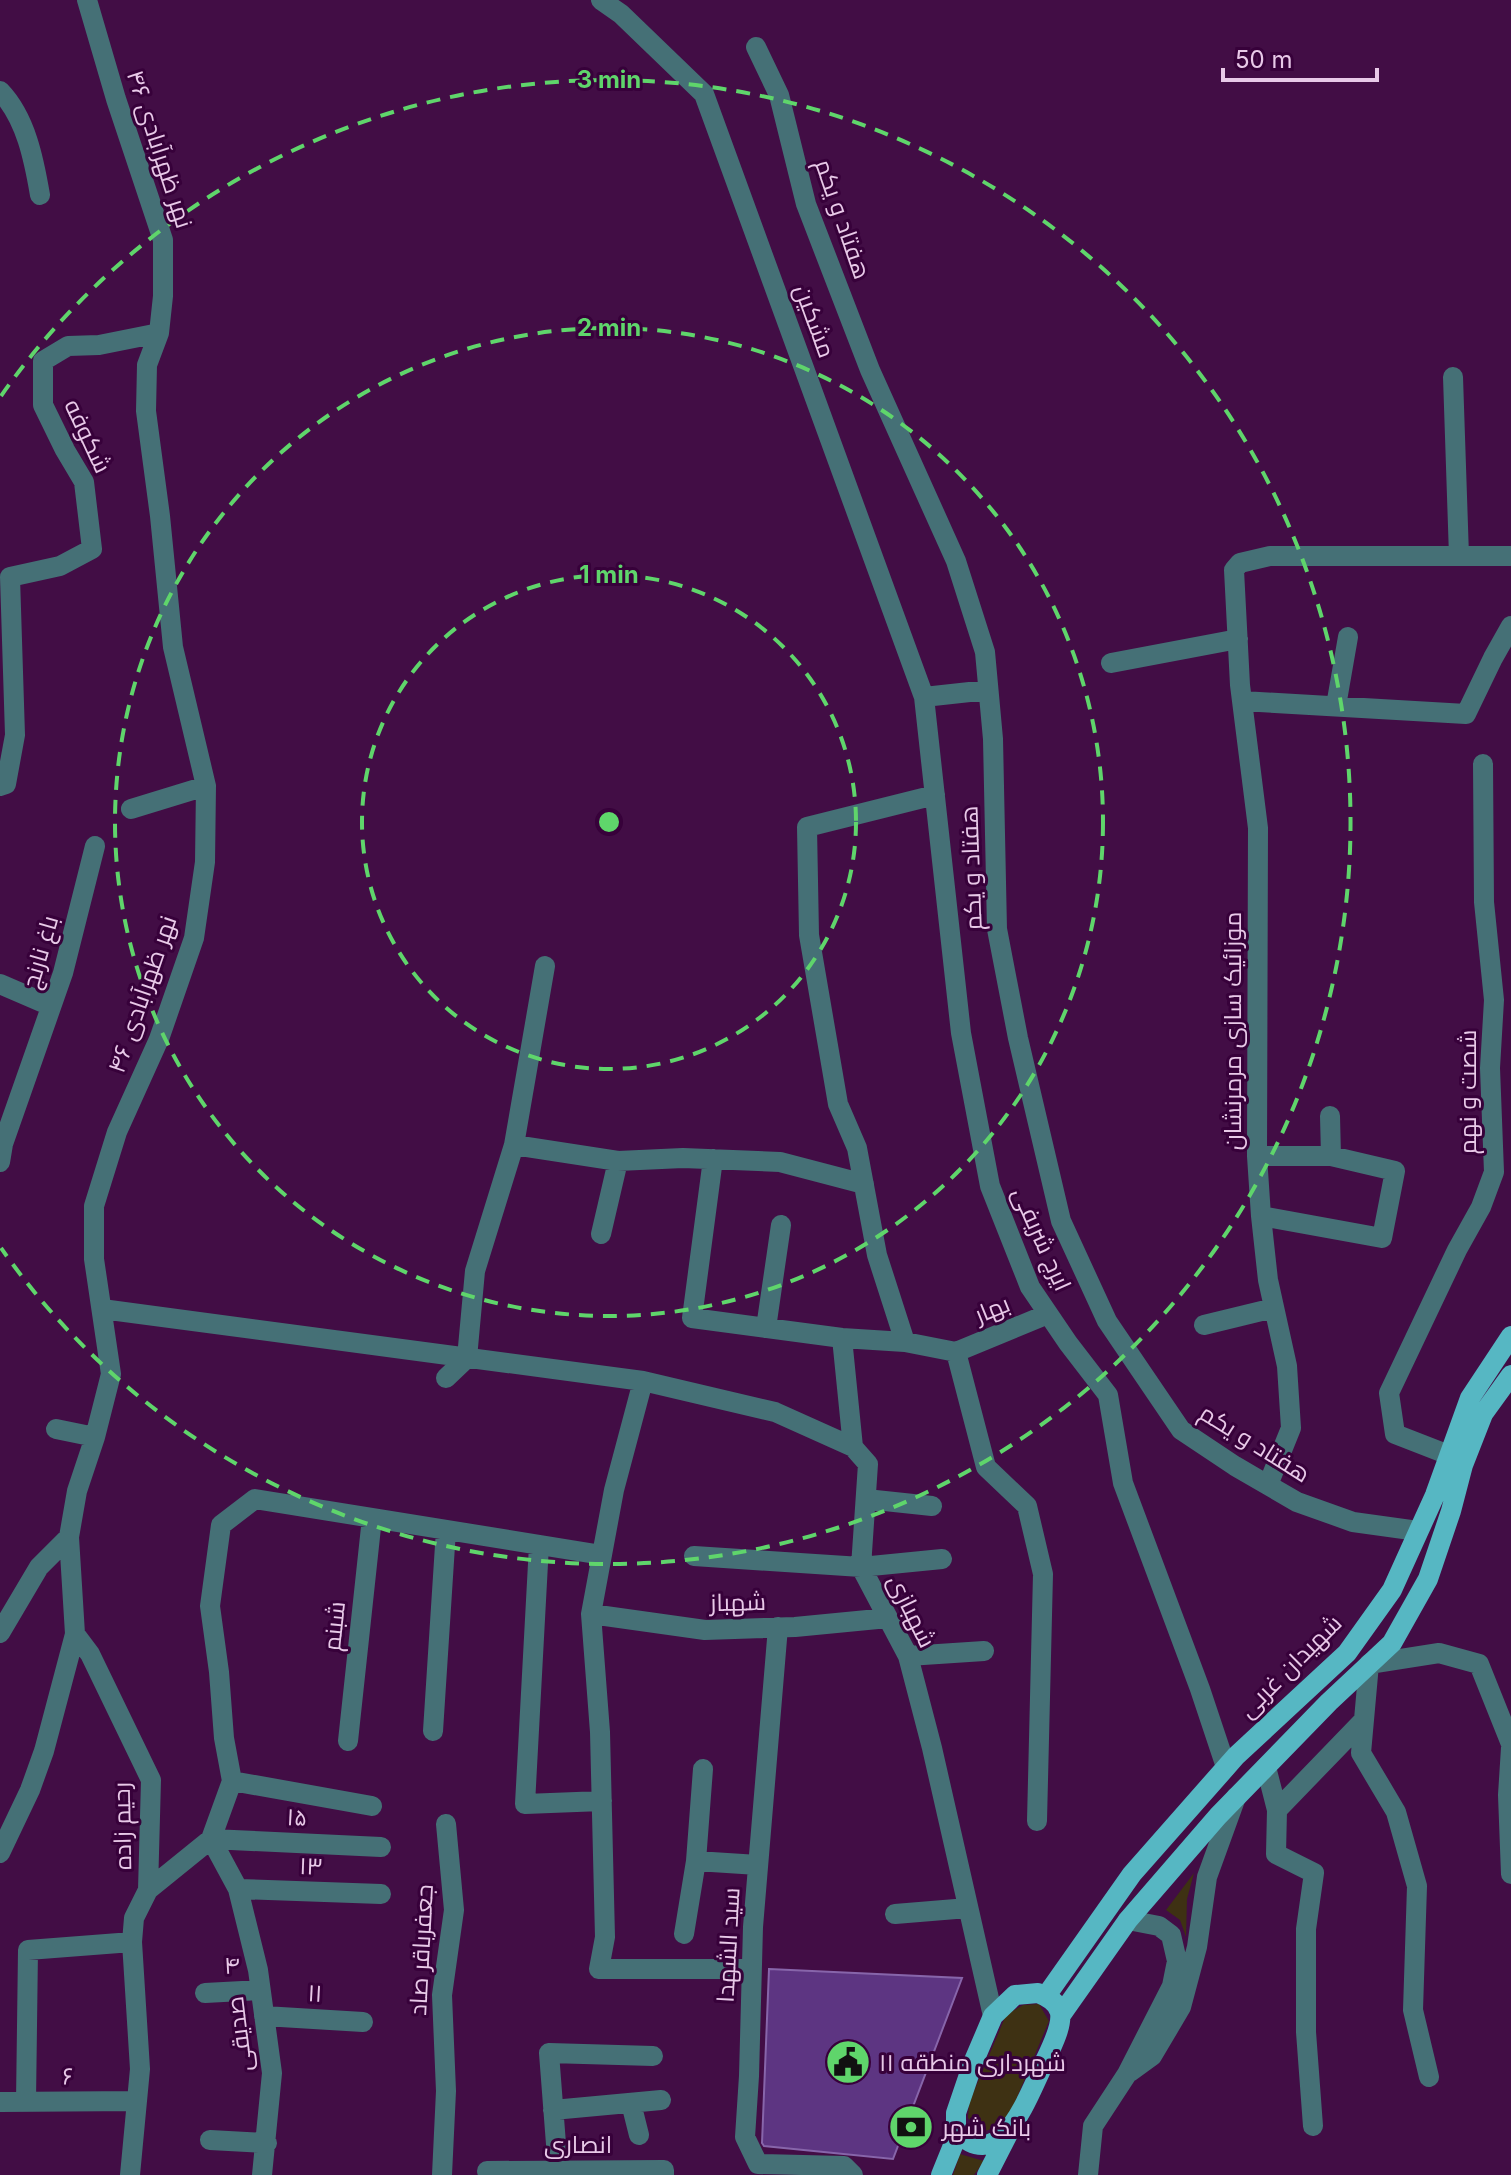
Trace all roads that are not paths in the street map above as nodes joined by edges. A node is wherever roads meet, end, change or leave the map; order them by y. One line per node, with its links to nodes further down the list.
1 (87, 0): 6 (street, نهر ظهرآبادی ۴۶)
2 (601, 0): 16 (street, مشکین)
3 (756, 47): 15 (street, هفتاد و یکم)
4 (0, 91): 5 (street)
5 (40, 195)
6 (159, 333): 10 (street, شکوفه); 21 (street, نهر ظهرآبادی ۴۶)
7 (1453, 377): 8 (street)
8 (1459, 556): 9 (street); 13 (street, موزائیک سازی مرمرنشان)
9 (1511, 556)
10 (5, 577): 20 (street, شکوفه)
11 (1511, 626): 18 (street)
12 (1348, 637): 18 (street)
13 (1238, 639): 14 (street); 17 (street, موزائیک سازی مرمرنشان)
14 (1111, 663)
15 (988, 690): 16 (street); 58 (street, هفتاد و یکم)
16 (924, 697): 22 (street, ایرج شریفی)
17 (1242, 701): 18 (street); 32 (street, موزائیک سازی مرمرنشان)
18 (1336, 706)
19 (1483, 764): 28 (street, شصت و نهم)
20 (3, 785)
21 (206, 786): 23 (street); 42 (street, نهر ظهرآبادی ۴۶)
22 (935, 795): 37 (street); 43 (street, ایرج شریفی)
23 (131, 809)
24 (95, 846): 27 (street, باغ نارنج)
25 (545, 966): 31 (street)
26 (0, 984): 27 (street)
27 (51, 1006): 36 (street, باغ نارنج)
28 (1490, 1068): 29 (street); 57 (street, شصت و نهم)
29 (1511, 1068)
30 (1330, 1116): 33 (street)
31 (514, 1145): 35 (street); 50 (street)
32 (1257, 1156): 33 (street); 38 (street, موزائیک سازی مرمرنشان)
33 (1331, 1156): 38 (street)
34 (713, 1159): 35 (street); 37 (street); 45 (street)
35 (618, 1161): 40 (street)
36 (0, 1162)
37 (864, 1184): 48 (street)
38 (1261, 1216): 41 (street, موزائیک سازی مرمرنشان)
39 (781, 1225): 45 (street)
40 (601, 1234)
41 (1274, 1308): 44 (street); 58 (street, موزائیک سازی مرمرنشان)
42 (102, 1309): 50 (street); 55 (street, نهر ظهرآبادی ۴۶)
43 (1048, 1314): 49 (street, بهار); 82 (street, ایرج شریفی)
44 (1204, 1325)
45 (766, 1328): 47 (street)
46 (1511, 1336): 57 (main road, شهیدان غربی)
47 (842, 1338): 48 (street); 56 (street, شهبازی)
48 (905, 1342): 49 (street)
49 (956, 1352): 90 (street)
50 (467, 1358): 52 (street); 53 (street)
51 (1511, 1375): 77 (main road)
52 (446, 1378)
53 (643, 1381): 56 (street); 66 (street)
54 (56, 1429): 55 (street)
55 (95, 1437): 64 (street, نهر ظهرآبادی ۴۶)
56 (853, 1447): 59 (street, شهبازی)
57 (1449, 1455): 63 (main road, شهیدان غربی)
58 (1268, 1485): 63 (street, هفتاد و یکم)
59 (866, 1499): 60 (street); 69 (street, شهبازی)
60 (932, 1506)
61 (372, 1518): 62 (street); 80 (street, شبنم); 85 (street)
62 (446, 1530): 65 (street); 79 (street)
63 (1418, 1531): 82 (main road, شهیدان غربی)
64 (69, 1537): 73 (street); 74 (street, نهر ظهرآبادی ۴۶)
65 (539, 1545): 66 (street); 87 (street)
66 (602, 1555): 70 (street)
67 (694, 1556): 69 (street)
68 (942, 1559): 69 (street)
69 (861, 1567): 71 (street, شهبازی)
70 (591, 1614): 72 (street, شهباز); 87 (street)
71 (888, 1618): 72 (street, شهباز); 76 (street, شهبازی)
72 (778, 1627): 96 (street, سید الشهدا)
73 (0, 1633)
74 (75, 1634): 94 (street, نهر ظهرآبادی ۴۶); 99 (street, رحیم زاده)
75 (984, 1651): 76 (street)
76 (908, 1656): 101 (street, شهبازی)
77 (1369, 1664): 78 (street); 81 (street); 83 (main road)
78 (1364, 1720): 89 (street); 116 (street)
79 (433, 1731)
80 (348, 1741)
81 (1511, 1746): 97 (street)
82 (1226, 1767): 109 (main road, شهیدان غربی)
83 (1266, 1767): 86 (main road); 89 (street)
84 (703, 1769): 95 (street)
85 (232, 1781): 88 (street); 92 (street)
86 (1236, 1797): 103 (main road); 115 (street)
87 (602, 1801): 106 (street)
88 (372, 1806)
89 (1277, 1810): 123 (street)
90 (1037, 1821)
91 (446, 1824): 135 (street, جعفرباقر صاد)
92 (211, 1839): 93 (street, ۱۵); 98 (street, صدیقی); 99 (street)
93 (381, 1847)
94 (0, 1853)
95 (696, 1861): 96 (street); 104 (street)
96 (758, 1865): 106 (street, سید الشهدا)
97 (1511, 1874)
98 (238, 1889): 100 (street, ۱۳); 107 (street, صدیقی)
99 (148, 1890): 105 (street, رحیم زاده)
100 (381, 1894)
101 (968, 1908): 102 (street); 112 (street, شهبازی)
102 (895, 1914)
103 (1128, 1920): 110 (main road); 115 (street)
104 (684, 1934)
105 (132, 1942): 118 (street, رحیم زاده); 120 (street)
106 (751, 1969): 129 (street, سید الشهدا)
107 (260, 1990): 108 (street, ۴); 111 (street, صدیقی)
108 (205, 1993)
109 (1046, 1996): 110 (main road); 112 (main road)
110 (1061, 2015): 124 (main road)
111 (264, 2016): 113 (street, ۱۱); 128 (street, صدیقی)
112 (993, 2016): 125 (main road)
113 (363, 2022)
114 (653, 2056): 122 (street)
115 (1127, 2074): 140 (street)
116 (1429, 2077)
117 (661, 2100): 121 (street)
118 (137, 2101): 120 (street, ۶); 133 (street, رحیم زاده)
119 (0, 2102): 120 (street, ۶)
120 (26, 2102)
121 (631, 2103): 122 (street); 126 (street)
122 (553, 2110): 130 (street)
123 (1313, 2126)
124 (1011, 2128): 125 (main road); 139 (main road)
125 (956, 2131): 138 (main road)
126 (639, 2135)
127 (210, 2140): 128 (street)
128 (267, 2143): 134 (street, صدیقی)
129 (799, 2169): 137 (street, سید الشهدا)
130 (558, 2170): 132 (street, انصاری); 136 (street, انصاری)
131 (487, 2171): 132 (street, انصاری)
132 (517, 2173)
133 (130, 2175)
134 (262, 2175)
135 (442, 2175)
136 (664, 2175)
137 (853, 2175)
138 (941, 2175)
139 (987, 2175)
140 (1088, 2175)

